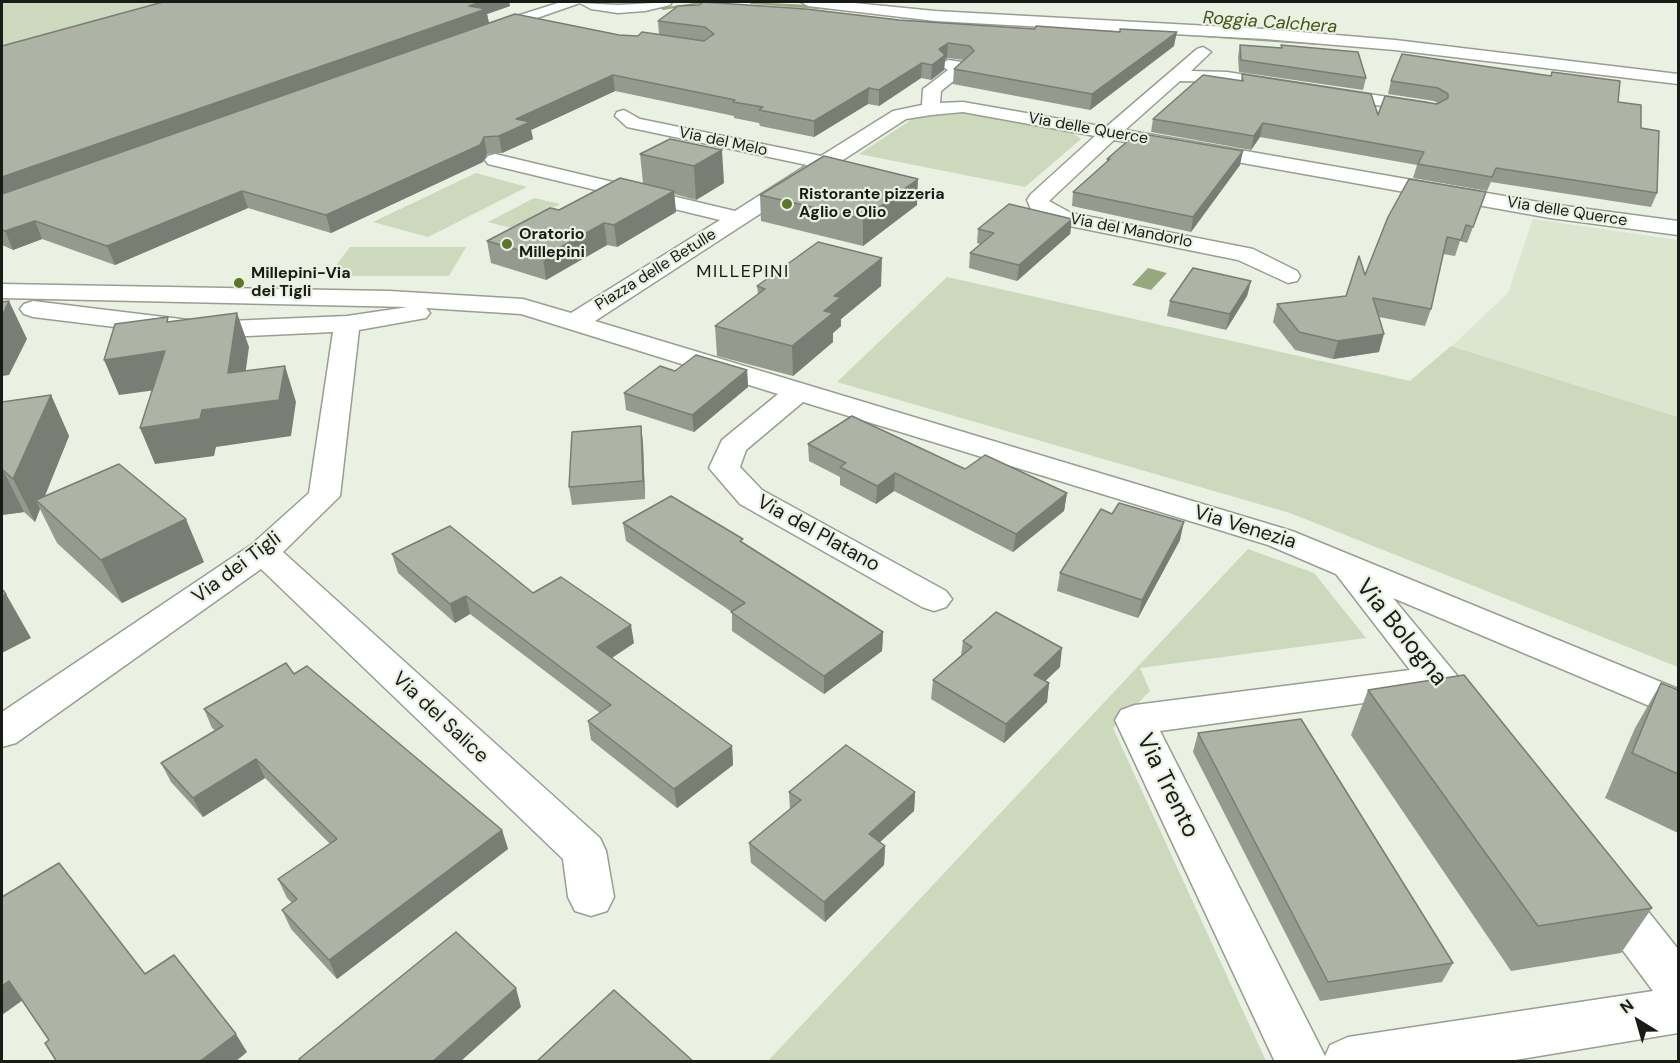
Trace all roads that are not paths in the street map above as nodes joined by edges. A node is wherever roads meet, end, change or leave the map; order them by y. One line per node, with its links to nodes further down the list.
1 (574, 2): 6 (street)
2 (587, 2): 5 (street)
3 (666, 2): 5 (street)
4 (808, 2): 12 (street)
5 (605, 8): 6 (street)
6 (528, 17): 7 (street); 8 (street)
7 (559, 24)
8 (463, 39)
9 (1203, 52): 11 (street)
10 (948, 65): 13 (street)
11 (1176, 76): 14 (street); 16 (street)
12 (1678, 79)
13 (931, 109): 16 (street, Via delle Querce); 18 (street, Via delle Querce)
14 (1434, 109)
15 (624, 116): 18 (street, Via del Melo)
16 (1110, 133): 20 (street, Via delle Querce); 21 (street, Via del Mandorlo)
17 (495, 160): 19 (street)
18 (824, 164): 19 (street, Via delle Querce)
19 (738, 218): 25 (street, Piazza delle Betulle)
20 (1678, 228)
21 (1288, 276)
22 (2, 291): 24 (street)
23 (2, 303): 24 (street)
24 (339, 315): 25 (street); 27 (street, Via dei Tigli)
25 (575, 322): 26 (street)
26 (797, 392): 28 (street, Via Venezia); 29 (street, Via del Platano)
27 (263, 552): 33 (street, Via dei Tigli); 35 (street, Via del Salice)
28 (1346, 565): 30 (street, Via Bologna); 31 (street, Via Venezia)
29 (934, 599)
30 (1439, 680): 32 (street, Via Bologna); 38 (street, Via Trento)
31 (1678, 705)
32 (1475, 726)
33 (2, 732)
34 (1584, 865): 36 (street)
35 (591, 897)
36 (1678, 985)
37 (1678, 1010): 39 (street)
38 (1302, 1062)
39 (1348, 1062)

